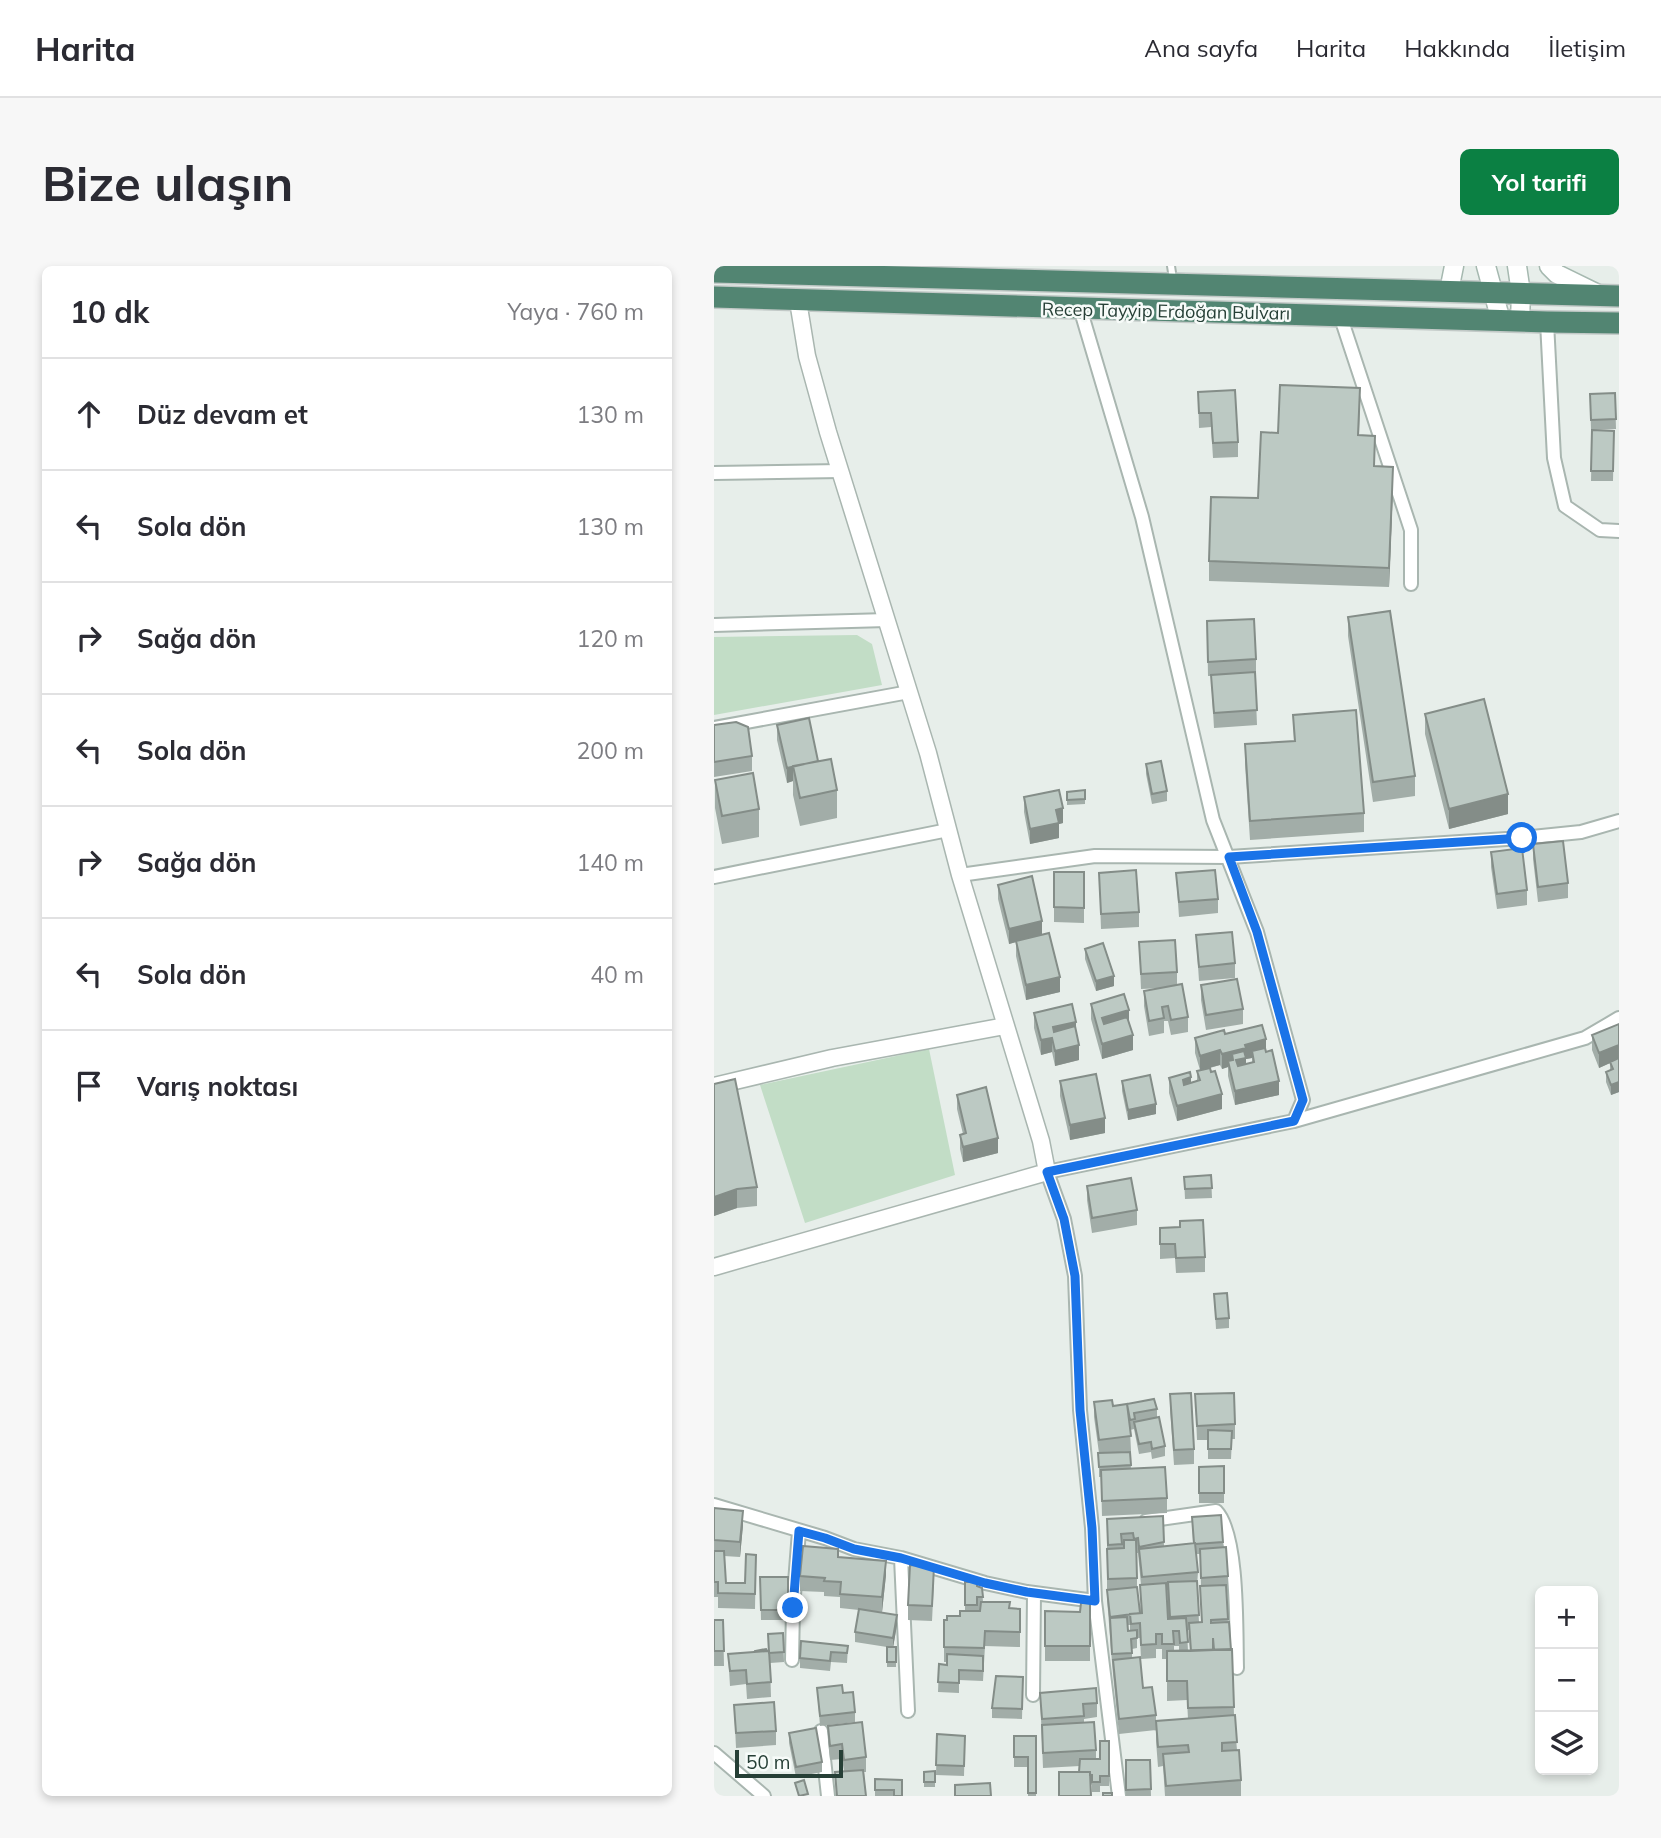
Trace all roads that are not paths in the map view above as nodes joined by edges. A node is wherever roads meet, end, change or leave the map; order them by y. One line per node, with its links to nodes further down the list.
1 (1454, 266): 10 (main road)
2 (1486, 266): 11 (main road)
3 (1517, 266): 12 (main road)
4 (1549, 266): 13 (main road)
5 (765, 270): 6 (highway, Recep Tayyip Erdoğan Bulvarı); 7 (highway, Recep Tayyip Erdoğan Bulvarı)
6 (872, 271): 8 (highway, Recep Tayyip Erdoğan Bulvarı)
7 (714, 272)
8 (1087, 274): 9 (highway, Recep Tayyip Erdoğan Bulvarı)
9 (1172, 275): 10 (highway, Recep Tayyip Erdoğan Bulvarı)
10 (1449, 292): 11 (highway, Recep Tayyip Erdoğan Bulvarı)
11 (1494, 293): 12 (highway, Recep Tayyip Erdoğan Bulvarı); 18 (main road)
12 (1521, 293): 13 (highway, Recep Tayyip Erdoğan Bulvarı); 18 (main road)
13 (1609, 295)
14 (714, 297): 15 (highway, Recep Tayyip Erdoğan Bulvarı)
15 (798, 301): 16 (highway, Recep Tayyip Erdoğan Bulvarı); 21 (street)
16 (1080, 308): 17 (highway, Recep Tayyip Erdoğan Bulvarı); 31 (street)
17 (1340, 315): 18 (highway, Recep Tayyip Erdoğan Bulvarı); 24 (street)
18 (1511, 321): 19 (highway, Recep Tayyip Erdoğan Bulvarı)
19 (1547, 322): 20 (highway, Recep Tayyip Erdoğan Bulvarı); 23 (street)
20 (1619, 323)
21 (841, 471): 22 (street); 25 (street)
22 (714, 473)
23 (1619, 531)
24 (1411, 584)
25 (887, 620): 26 (street); 27 (street)
26 (714, 625)
27 (909, 692): 28 (street); 30 (street)
28 (714, 728)
29 (1619, 821): 31 (street)
30 (948, 830): 32 (street); 33 (street)
31 (1229, 857): 32 (street); 37 (street)
32 (960, 875): 35 (street)
33 (714, 877)
34 (1619, 1018): 37 (street)
35 (1006, 1026): 36 (street); 38 (street)
36 (714, 1086)
37 (1294, 1121): 38 (street)
38 (1047, 1172): 39 (street); 45 (street)
39 (714, 1267)
40 (714, 1505): 42 (street)
41 (1138, 1522): 47 (street)
42 (799, 1531): 43 (street); 46 (street)
43 (901, 1558): 44 (street); 49 (street)
44 (1034, 1593): 45 (street); 48 (street)
45 (1095, 1601): 54 (street)
46 (792, 1660)
47 (1237, 1668)
48 (1034, 1695)
49 (908, 1712)
50 (821, 1731): 53 (street)
51 (714, 1753): 52 (street)
52 (764, 1796)
53 (828, 1796)
54 (1119, 1796)

